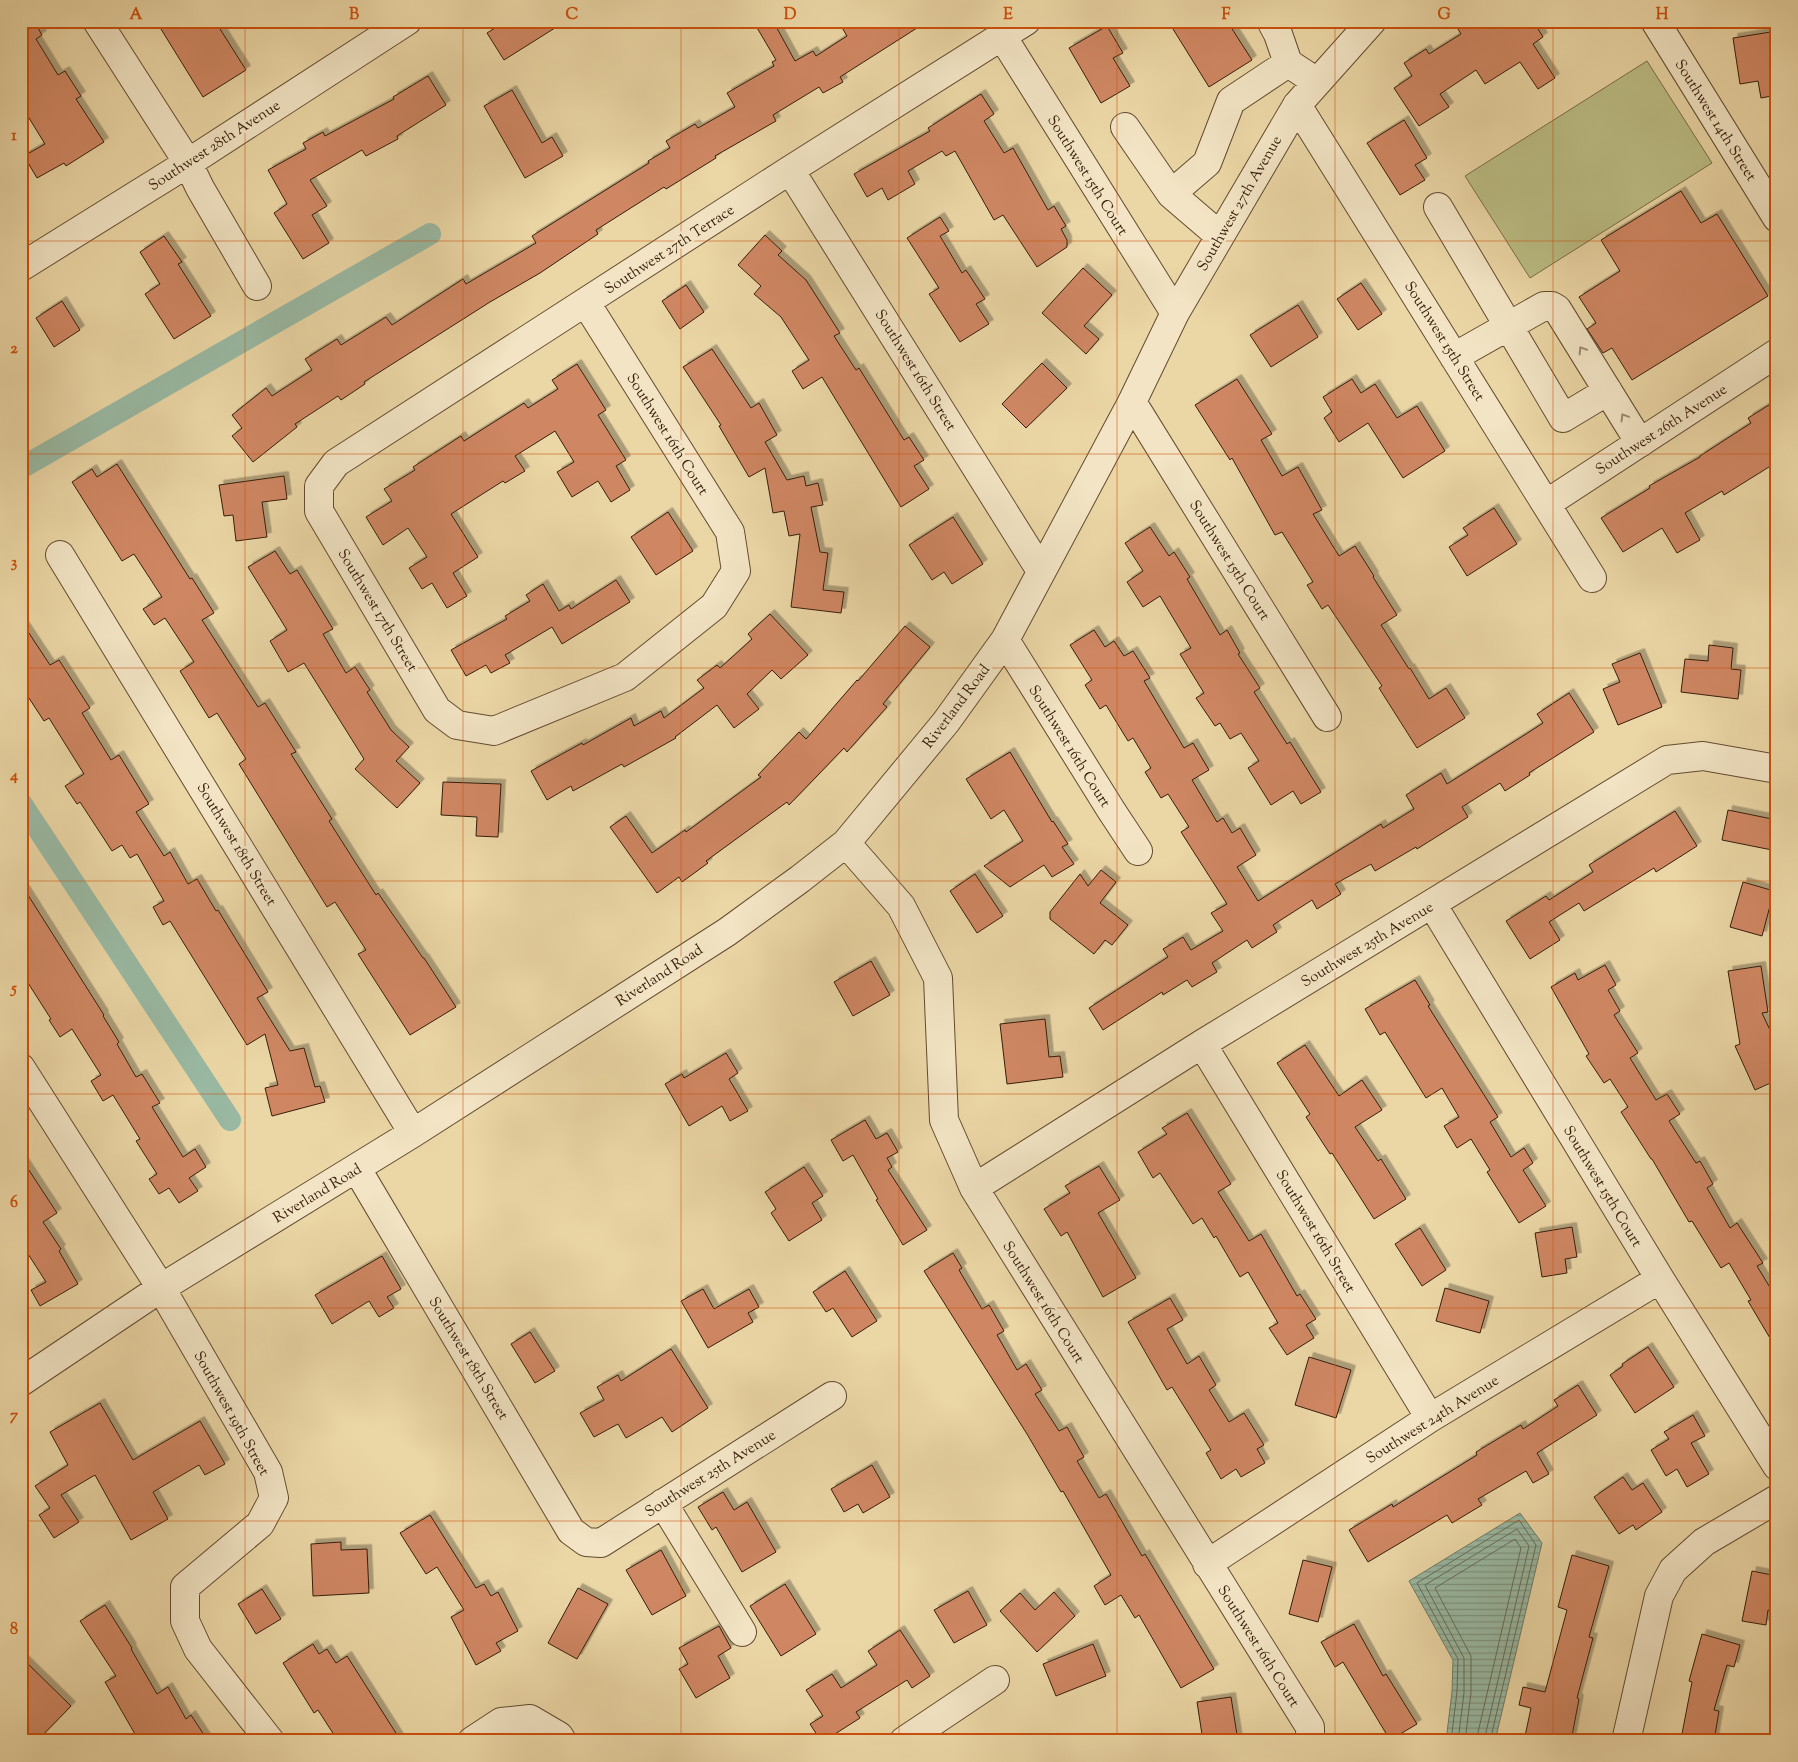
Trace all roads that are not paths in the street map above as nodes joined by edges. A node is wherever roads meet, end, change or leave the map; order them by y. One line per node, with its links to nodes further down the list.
1 (98, 21): 12 (street)
2 (406, 21): 12 (street, Southwest 28th Avenue)
3 (1026, 21): 7 (street, Southwest 27th Terrace)
4 (1271, 21): 8 (street)
5 (1372, 21): 9 (street, Southwest 27th Avenue)
6 (1663, 24): 16 (street, Southwest 14th Street)
7 (1002, 36): 13 (street, Southwest 27th Terrace); 21 (street, Southwest 15th Court)
8 (1288, 63): 9 (street); 14 (street)
9 (1317, 82): 10 (street, Southwest 27th Avenue)
10 (1297, 105): 17 (street, Southwest 27th Avenue); 24 (street, Southwest 15th Street)
11 (1126, 127): 14 (street)
12 (188, 163): 18 (street, Southwest 28th Avenue); 19 (street)
13 (790, 170): 20 (street, Southwest 27th Terrace); 31 (street, Southwest 16th Street)
14 (1170, 194): 17 (street)
15 (1438, 207): 22 (street)
16 (1777, 218)
17 (1220, 236): 21 (street, Southwest 27th Avenue)
18 (21, 267)
19 (258, 286)
20 (586, 303): 28 (street, Southwest 27th Terrace); 35 (street, Southwest 16th Court)
21 (1175, 313): 26 (street, Southwest 27th Avenue)
22 (1510, 326): 24 (street); 25 (street, one-way to 22); 25 (street)
23 (1777, 353): 27 (street, Southwest 26th Avenue)
24 (1454, 357): 29 (street, Southwest 15th Street)
25 (1608, 391): 27 (street, one-way to 25)
26 (1132, 402): 31 (street, Riverland Road); 34 (street, Southwest 15th Court)
27 (1640, 443): 29 (street, Southwest 26th Avenue)
28 (319, 486): 35 (street, Southwest 17th Street)
29 (1546, 504): 32 (street, Southwest 15th Street)
30 (60, 555): 42 (street, Southwest 18th Street)
31 (1041, 571): 33 (street, Riverland Road)
32 (1592, 578)
33 (1005, 640): 37 (street, Riverland Road); 38 (street, Southwest 16th Court)
34 (1327, 718)
35 (457, 726)
36 (1777, 770): 39 (street, Southwest 25th Avenue)
37 (846, 843): 42 (street, Riverland Road); 44 (street, Southwest 16th Court)
38 (1138, 851)
39 (1432, 904): 40 (street, Southwest 25th Avenue); 45 (street, Southwest 15th Court)
40 (1202, 1044): 44 (street, Southwest 25th Avenue); 49 (street, Southwest 16th Street)
41 (21, 1068): 46 (street, Southwest 19th Street)
42 (413, 1133): 43 (street, Riverland Road)
43 (357, 1169): 46 (street, Riverland Road); 53 (street, Southwest 18th Street)
44 (974, 1188): 54 (street, Southwest 16th Court)
45 (1660, 1279): 49 (street, Southwest 24th Avenue); 50 (street, Southwest 15th Court)
46 (161, 1288): 47 (street, Riverland Road); 57 (street, Southwest 19th Street)
47 (21, 1382)
48 (832, 1396): 52 (street, Southwest 25th Avenue)
49 (1430, 1418): 54 (street, Southwest 24th Avenue)
50 (1777, 1466)
51 (1777, 1499): 62 (street)
52 (663, 1503): 53 (street, Southwest 25th Avenue); 55 (street)
53 (586, 1542)
54 (1207, 1564): 61 (street, Southwest 16th Court)
55 (742, 1632)
56 (995, 1680): 60 (street)
57 (270, 1741)
58 (472, 1741): 59 (street)
59 (562, 1741)
60 (904, 1741)
61 (1310, 1741)
62 (1626, 1741)

